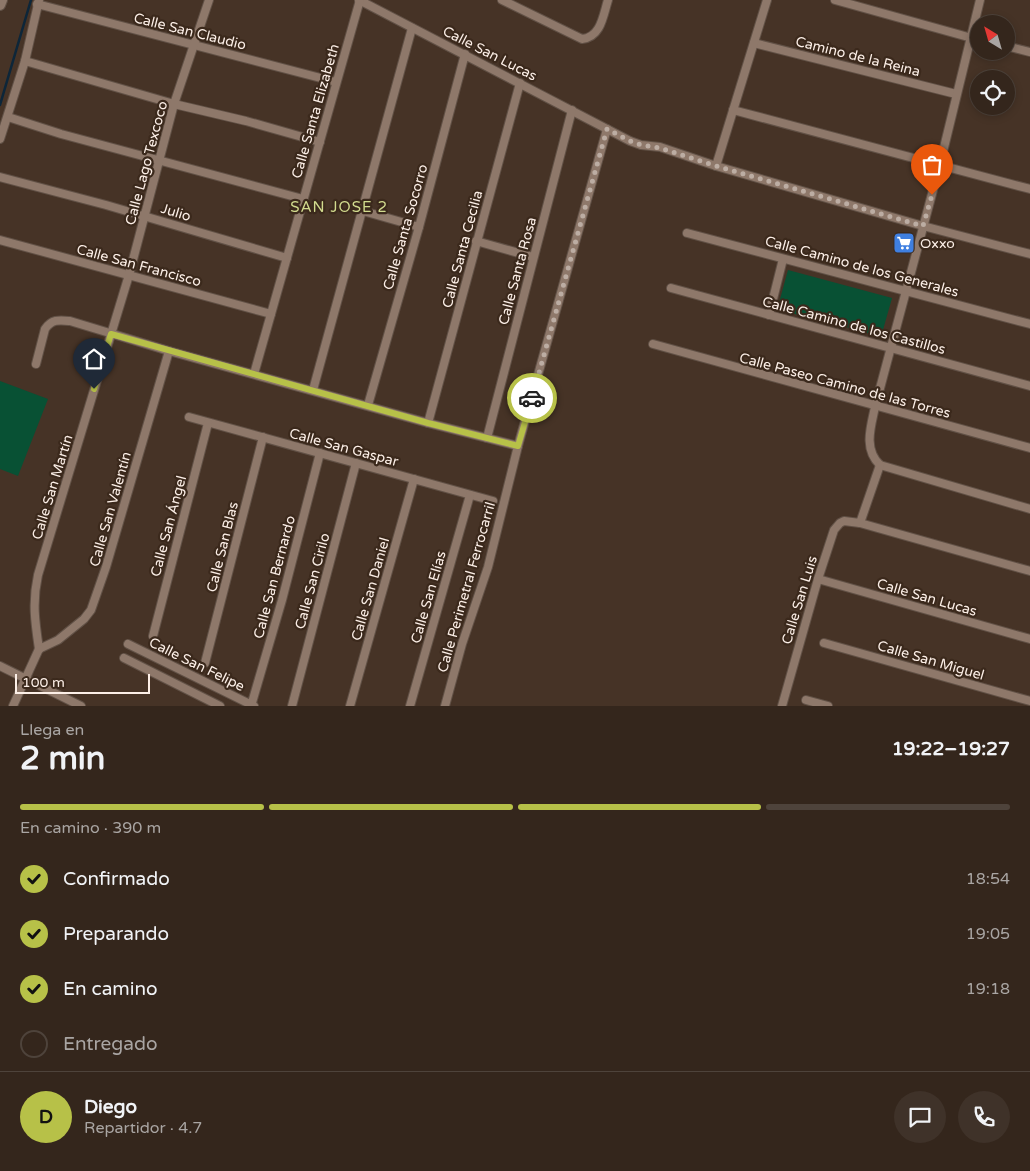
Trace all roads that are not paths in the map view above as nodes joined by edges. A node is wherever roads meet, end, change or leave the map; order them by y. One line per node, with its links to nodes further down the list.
1 (2, 0): 10 (main road)
2 (209, 0): 15 (street, Calle Lago Texcoco)
3 (360, 0): 12 (street, Calle San Lucas); 21 (street, Calle Santa Elizabeth)
4 (502, 0): 5 (street)
5 (608, 0)
6 (767, 0): 14 (street)
7 (835, 0): 13 (street)
8 (980, 0): 11 (street)
9 (38, 2): 15 (street, Calle San Claudio); 20 (street)
10 (0, 6)
11 (978, 15)
12 (412, 28): 19 (street, Calle San Lucas); 37 (street)
13 (970, 37)
14 (754, 43): 23 (street, Camino de la Reina); 26 (street)
15 (193, 45): 21 (street, Calle San Claudio); 24 (street, Calle Lago Texcoco)
16 (1015, 48): 17 (street)
17 (1030, 52)
18 (970, 53): 23 (street)
19 (465, 54): 22 (street, Calle San Lucas); 40 (street, Calle Santa Socorro)
20 (25, 61): 24 (street); 27 (street)
21 (336, 82): 30 (street, Calle Santa Elizabeth)
22 (520, 82): 25 (street, Calle San Lucas); 43 (street, Calle Santa Cecilia)
23 (956, 94): 32 (street)
24 (174, 104): 30 (street); 31 (street, Calle Lago Texcoco)
25 (572, 110): 28 (street, Calle San Lucas); 45 (street, Calle Santa Rosa)
26 (732, 110): 32 (street); 33 (street)
27 (8, 117): 29 (street); 31 (street)
28 (607, 129): 33 (street, Calle San Lucas); 69 (street, Calle Perimetral Ferrocarril)
29 (0, 140)
30 (320, 142): 36 (street, Calle Santa Elizabeth)
31 (159, 161): 36 (street); 38 (street, Calle Lago Texcoco)
32 (940, 164): 35 (street); 39 (street)
33 (716, 166): 39 (street, Calle San Lucas)
34 (0, 177): 38 (street, Julio)
35 (1030, 189)
36 (303, 199): 46 (street, Calle Santa Elizabeth)
37 (363, 210): 40 (street); 61 (street)
38 (144, 216): 46 (street, Julio); 48 (street, Calle Lago Texcoco)
39 (923, 226): 44 (street, Calle San Lucas); 50 (street)
40 (419, 227): 62 (street, Calle Santa Socorro)
41 (687, 233): 47 (street, Calle Camino de los Generales)
42 (0, 240): 48 (street, Calle San Francisco)
43 (476, 241): 45 (street); 66 (street, Calle Santa Cecilia)
44 (1030, 254)
45 (533, 257): 68 (street, Calle Santa Rosa)
46 (287, 258): 51 (street, Calle Santa Elizabeth)
47 (783, 259): 50 (street, Calle Camino de los Generales); 52 (street)
48 (129, 275): 51 (street, Calle San Francisco); 54 (street, Calle Lago Texcoco)
49 (671, 288): 52 (street, Calle Camino de los Castillos)
50 (905, 291): 53 (street, Calle Camino de los Generales); 56 (street)
51 (271, 314): 59 (street, Calle Santa Elizabeth)
52 (768, 315): 56 (street, Calle Camino de los Castillos)
53 (1030, 324)
54 (111, 334): 57 (street); 58 (street); 85 (street, Calle San Martín)
55 (653, 344): 63 (street, Calle Paseo Camino de las Torres)
56 (890, 348): 60 (street, Calle Camino de los Castillos); 63 (street)
57 (169, 351): 59 (street); 85 (street, Calle San Valentín)
58 (36, 364)
59 (254, 374): 61 (street)
60 (1030, 386)
61 (313, 390): 62 (street)
62 (368, 406): 66 (street)
63 (875, 407): 70 (street, Calle Paseo Camino de las Torres); 73 (street)
64 (190, 417): 65 (street, Calle San Gaspar)
65 (208, 423): 67 (street, Calle San Gaspar); 81 (street, Calle San Ángel)
66 (428, 423): 68 (street)
67 (263, 437): 71 (street, Calle San Gaspar); 87 (street, Calle San Blas)
68 (487, 438): 69 (street)
69 (518, 446): 99 (street, Calle Perimetral Ferrocarril)
70 (1030, 448)
71 (320, 453): 72 (street, Calle San Gaspar); 95 (street, Calle San Bernardo)
72 (356, 463): 74 (street, Calle San Gaspar); 96 (street, Calle San Cirilo)
73 (880, 465): 77 (street); 78 (street)
74 (414, 479): 75 (street, Calle San Gaspar); 97 (street, Calle San Daniel)
75 (470, 495): 76 (street, Calle San Gaspar); 98 (street, Calle San Elías)
76 (493, 501)
77 (1030, 509)
78 (860, 523): 79 (street); 80 (street, Calle San Luis)
79 (1030, 571)
80 (818, 579): 82 (street, Calle San Lucas); 100 (street, Calle San Luis)
81 (153, 636)
82 (1030, 639)
83 (824, 643): 91 (street, Calle San Miguel)
84 (128, 644): 95 (street, Calle San Felipe)
85 (39, 649): 89 (street)
86 (124, 658): 94 (street, Calle San Felipe)
87 (205, 663)
88 (0, 666): 89 (street)
89 (26, 679): 92 (street); 93 (street)
90 (806, 700): 101 (street)
91 (1030, 701)
92 (13, 706)
93 (81, 706)
94 (220, 706)
95 (252, 706)
96 (292, 706)
97 (350, 706)
98 (410, 706)
99 (445, 706)
100 (782, 706)
101 (828, 706)

